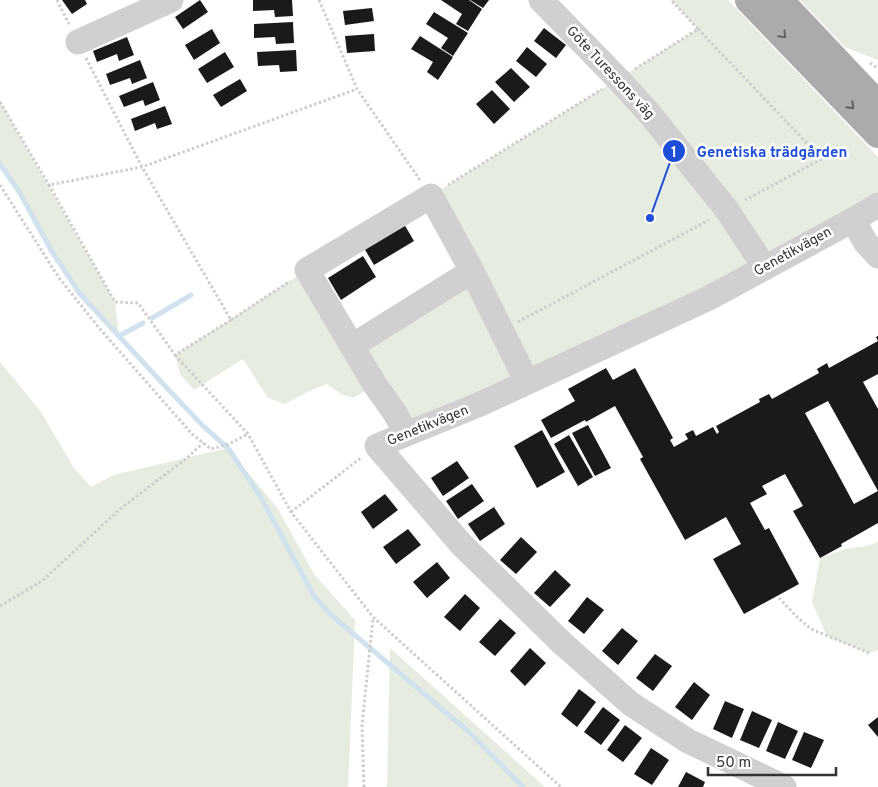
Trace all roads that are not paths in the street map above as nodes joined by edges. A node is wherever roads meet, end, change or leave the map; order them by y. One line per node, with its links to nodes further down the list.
1 (172, 0): 5 (street)
2 (541, 0): 12 (street, Göte Turessons väg)
3 (749, 0): 7 (main road, one-way to 7)
4 (779, 0): 6 (main road)
5 (78, 42)
6 (878, 105)
7 (878, 134)
8 (878, 205): 9 (street, Genetikvägen)
9 (853, 220): 10 (street); 12 (street, Genetikvägen)
10 (878, 256)
11 (472, 272): 13 (street); 13 (street); 14 (street)
12 (759, 277): 14 (street, Genetikvägen)
13 (352, 346): 15 (street)
14 (527, 382): 15 (street, Genetikvägen)
15 (406, 434): 16 (street, Genetikvägen)
16 (784, 787)

